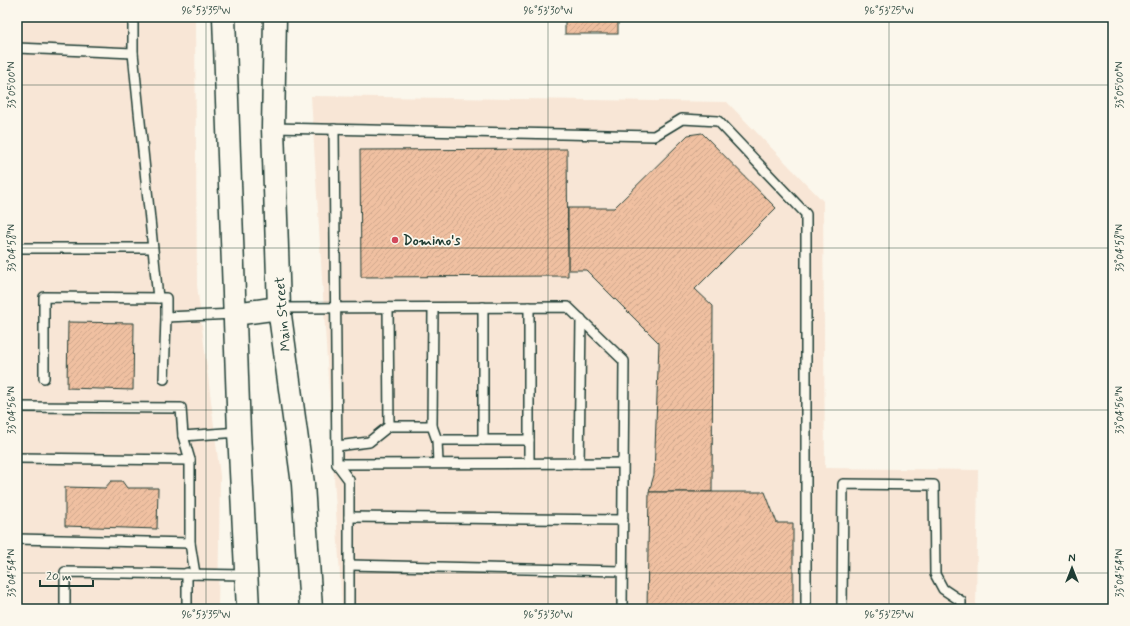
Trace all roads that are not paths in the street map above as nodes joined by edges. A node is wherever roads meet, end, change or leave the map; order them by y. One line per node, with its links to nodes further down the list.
1 (133, 17): 5 (lane)
2 (224, 17): 17 (main road)
3 (275, 17): 6 (main road, Main Street)
4 (17, 48): 5 (lane)
5 (133, 53): 9 (lane)
6 (273, 128): 7 (lane); 13 (main road, Main Street)
7 (334, 129): 14 (lane); 52 (lane)
8 (17, 248): 9 (lane)
9 (152, 248): 10 (lane)
10 (158, 298): 18 (lane); 20 (lane)
11 (483, 307): 12 (lane); 16 (lane); 28 (lane)
12 (529, 307): 19 (lane); 29 (lane)
13 (279, 308): 14 (lane); 17 (main road); 49 (main road, Main Street)
14 (336, 308): 15 (lane); 30 (lane)
15 (388, 308): 16 (lane); 23 (lane)
16 (433, 308): 24 (lane)
17 (235, 314): 18 (lane); 25 (main road)
18 (166, 317): 21 (lane)
19 (581, 319): 35 (lane); 36 (lane)
20 (44, 378)
21 (164, 379)
22 (17, 407): 26 (lane)
23 (389, 426): 24 (lane); 30 (lane)
24 (432, 426): 27 (lane)
25 (239, 432): 26 (lane); 45 (main road)
26 (183, 436): 32 (lane)
27 (437, 440): 28 (lane); 33 (lane)
28 (484, 440): 29 (lane)
29 (529, 440): 34 (lane)
30 (337, 446): 37 (lane)
31 (17, 458): 32 (lane)
32 (190, 460): 41 (lane)
33 (438, 463): 34 (lane); 37 (lane)
34 (529, 463): 35 (lane)
35 (579, 463): 36 (lane)
36 (623, 463): 39 (lane)
37 (337, 464): 38 (lane)
38 (349, 517): 39 (lane); 42 (lane)
39 (622, 520): 43 (lane)
40 (17, 539): 41 (lane)
41 (190, 543): 44 (lane)
42 (349, 565): 43 (lane); 50 (lane)
43 (622, 570): 51 (lane)
44 (191, 574): 45 (lane); 46 (lane); 47 (lane)
45 (247, 575): 48 (main road)
46 (65, 609)
47 (187, 609)
48 (248, 609)
49 (311, 609)
50 (349, 609)
51 (622, 609)
52 (806, 609)
53 (842, 609): 54 (lane)
54 (961, 609)

